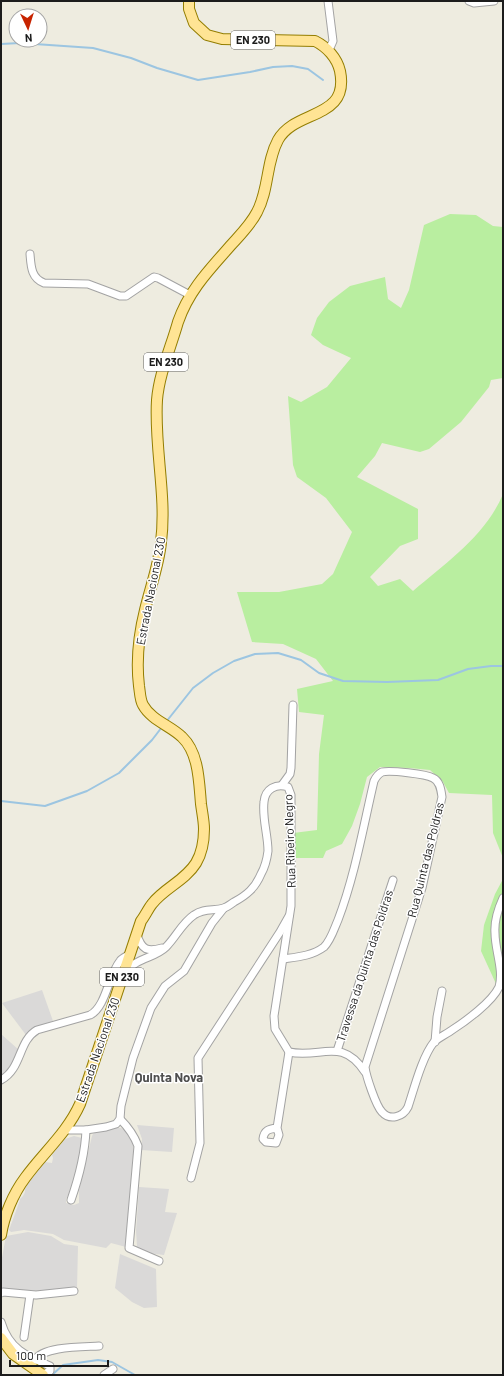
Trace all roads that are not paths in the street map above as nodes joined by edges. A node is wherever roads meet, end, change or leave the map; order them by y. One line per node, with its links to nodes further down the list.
1 (189, 1): 5 (main road, EN 230)
2 (328, 1): 5 (street)
3 (469, 1): 4 (street)
4 (494, 1)
5 (329, 50): 7 (main road, Estrada Nacional 230 / EN 230)
6 (30, 254): 7 (street)
7 (190, 295): 14 (main road, Estrada Nacional 230 / EN 230)
8 (294, 705): 9 (street)
9 (282, 785): 12 (street, Rua Ribeiro Negro); 13 (street, Rua Ribeiro Negro)
10 (393, 880): 24 (street, Travessa da Quinta das Poldras)
11 (503, 898): 22 (street)
12 (224, 908): 15 (street, Rua Ribeiro Negro); 27 (street)
13 (291, 912): 19 (street, Rua Ribeiro Negro); 31 (street)
14 (136, 935): 16 (street); 17 (main road, Estrada Nacional 230 / EN 230)
15 (166, 947): 16 (street); 18 (street, Rua Ribeiro Negro)
16 (143, 948): 17 (street)
17 (131, 952): 18 (street); 20 (main road, Estrada Nacional 230 / EN 230); 26 (street)
18 (148, 958): 20 (street, Rua Ribeiro Negro)
19 (283, 959): 23 (street, Rua Ribeiro Negro); 25 (street, Rua Quinta das Poldras)
20 (124, 972): 29 (main road, Estrada Nacional 230 / EN 230)
21 (442, 991): 22 (street)
22 (435, 1042): 25 (street)
23 (289, 1052): 24 (street); 28 (street)
24 (337, 1052): 25 (street)
25 (365, 1073)
26 (1, 1080)
27 (120, 1119): 30 (street); 34 (street)
28 (277, 1128)
29 (65, 1130): 30 (street); 33 (main road, Estrada Nacional 230 / EN 230)
30 (86, 1130): 32 (street)
31 (191, 1178)
32 (71, 1200)
33 (1, 1235)
34 (159, 1261)
35 (74, 1291): 37 (street)
36 (1, 1293): 37 (street)
37 (30, 1295): 39 (street)
38 (1, 1322): 42 (street)
39 (24, 1337)
40 (1, 1338): 44 (main road)
41 (99, 1346): 42 (street)
42 (35, 1360): 44 (street)
43 (112, 1369): 45 (street)
44 (43, 1375)
45 (104, 1375)

